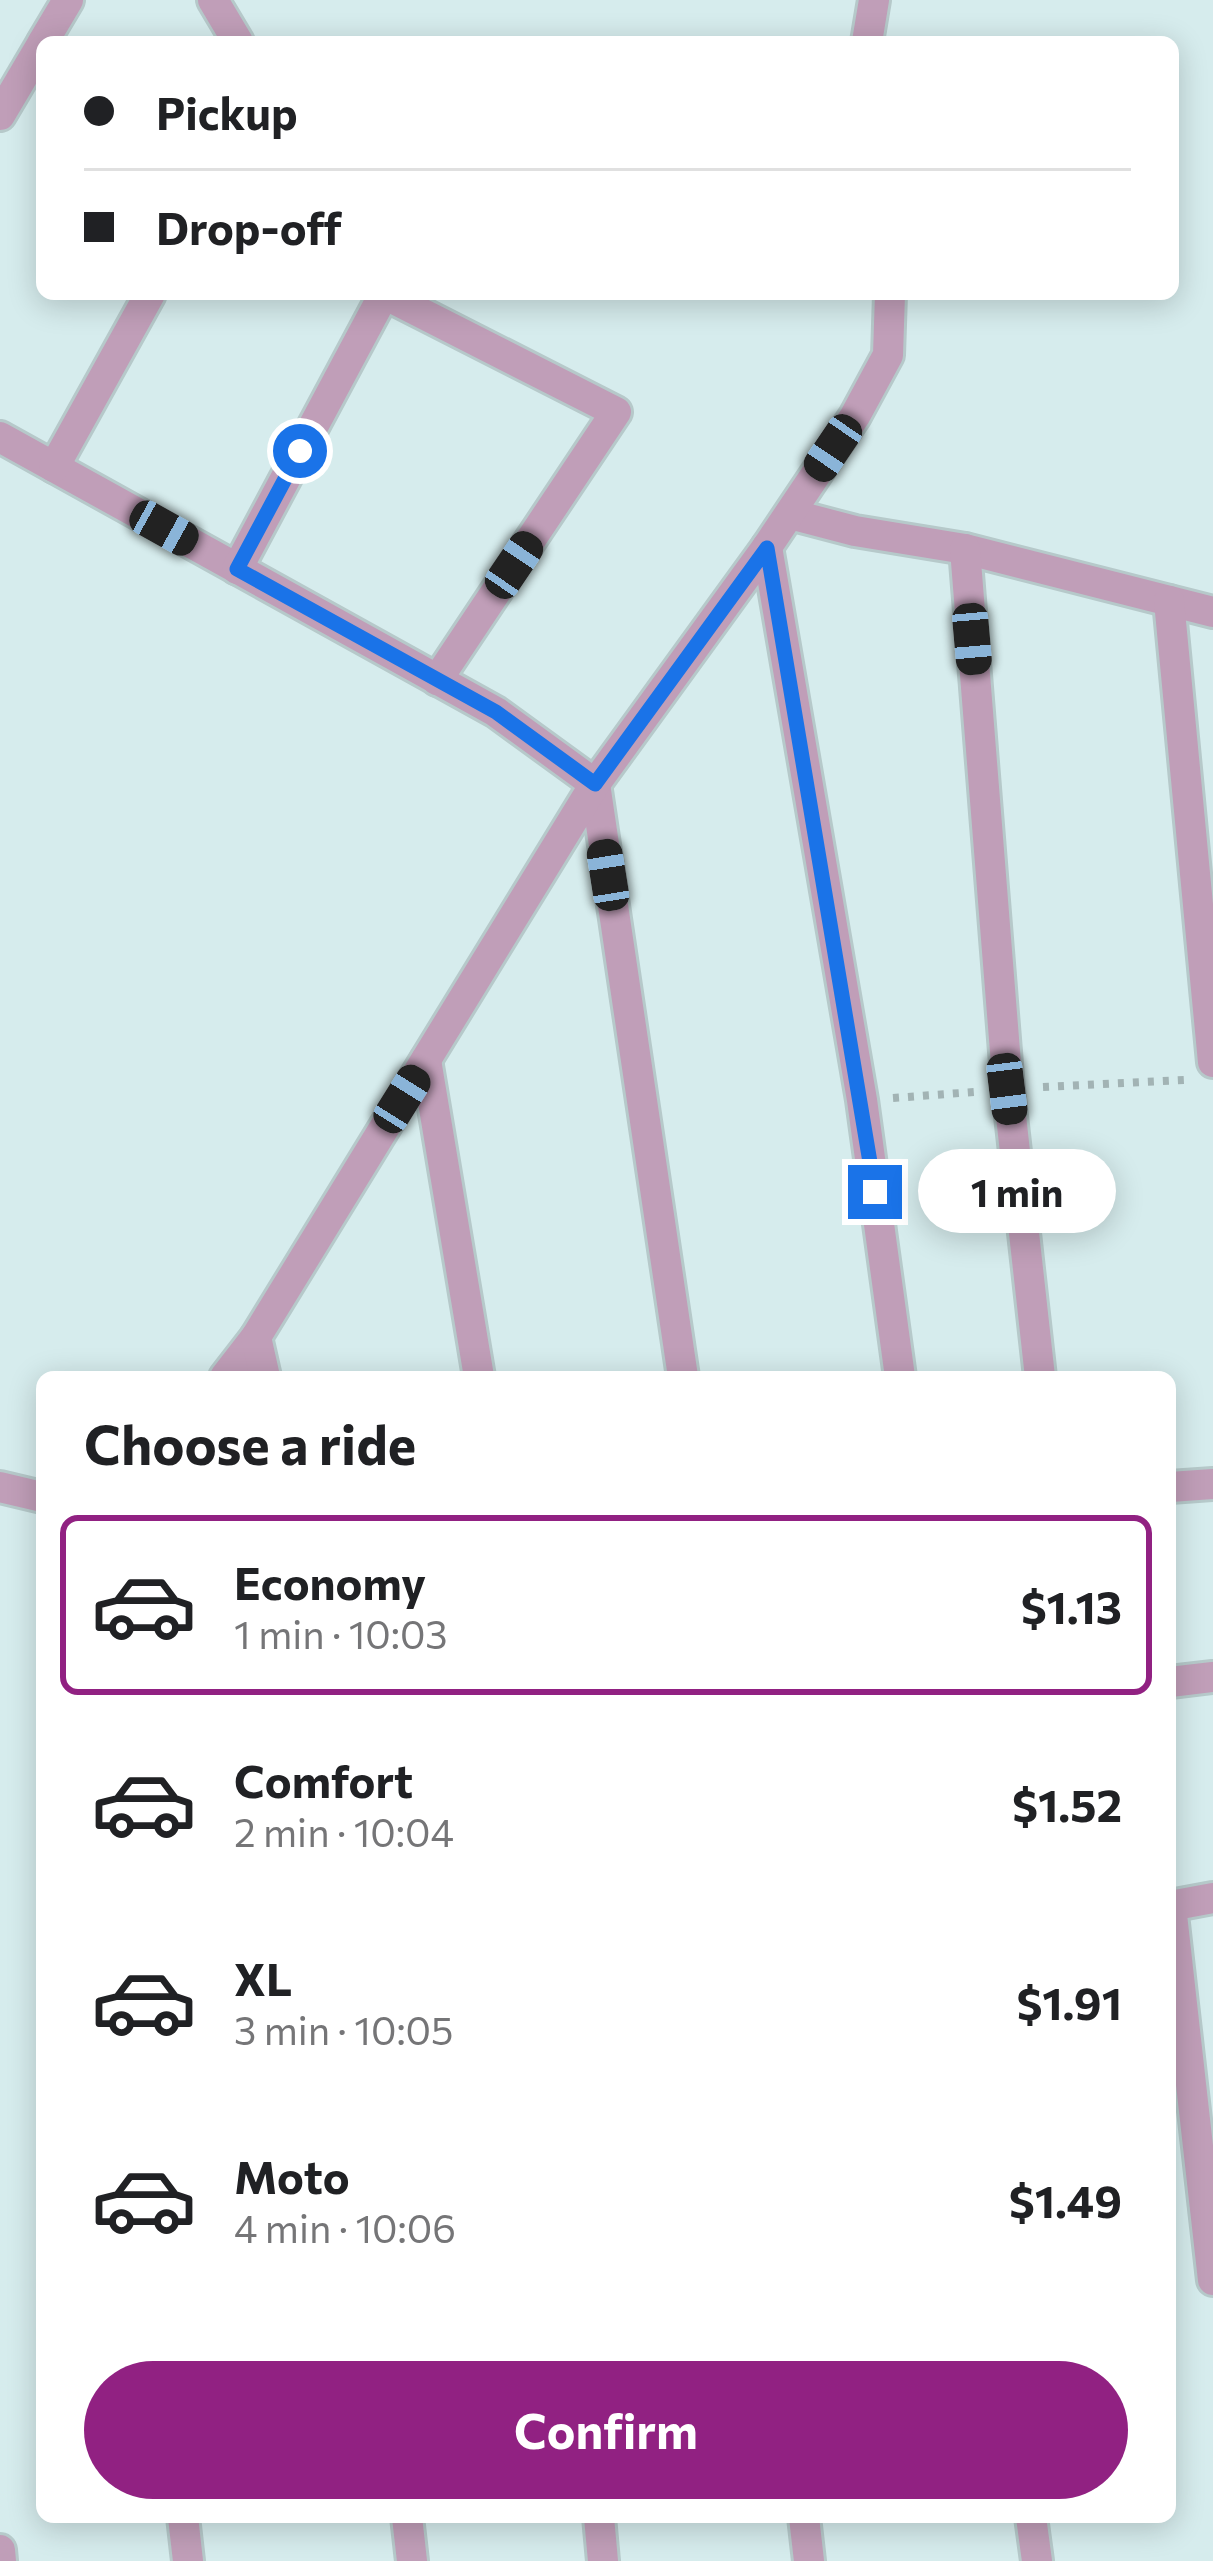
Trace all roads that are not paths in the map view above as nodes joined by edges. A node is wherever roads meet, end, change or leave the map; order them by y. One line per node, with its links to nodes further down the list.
1 (68, 0): 4 (street)
2 (213, 0): 5 (street)
3 (874, 0): 6 (street)
4 (47, 36)
5 (234, 36)
6 (868, 36)
7 (36, 55): 8 (street)
8 (0, 116)
9 (147, 300): 14 (street)
10 (382, 300): 18 (street)
11 (397, 300): 21 (street)
12 (890, 300): 15 (street)
13 (0, 437): 14 (street)
14 (54, 467): 18 (street)
15 (790, 514): 16 (street); 17 (street)
16 (767, 548): 22 (street); 30 (street)
17 (964, 549): 19 (street); 31 (street)
18 (237, 569): 21 (street)
19 (1169, 601): 20 (street); 24 (street)
20 (1213, 612)
21 (437, 680): 22 (street)
22 (595, 784): 23 (street); 29 (street)
23 (426, 1060): 25 (street); 28 (street)
24 (1213, 1062)
25 (256, 1337): 26 (street); 27 (street)
26 (230, 1371)
27 (264, 1371)
28 (478, 1371)
29 (682, 1371)
30 (899, 1371)
31 (1039, 1371)
32 (1213, 1484): 34 (street)
33 (0, 1487): 35 (street)
34 (1176, 1487)
35 (36, 1496)
36 (1213, 1677): 37 (street)
37 (1176, 1681)
38 (1213, 1898): 39 (street)
39 (1176, 1905)
40 (1176, 1943): 41 (street)
41 (1203, 2111): 42 (street)
42 (1213, 2280)
43 (184, 2523): 50 (street)
44 (408, 2523): 51 (street)
45 (600, 2523): 52 (street)
46 (805, 2523): 53 (street)
47 (1032, 2523): 54 (street)
48 (0, 2550): 49 (street)
49 (1, 2561)
50 (188, 2561)
51 (412, 2561)
52 (603, 2561)
53 (808, 2561)
54 (1037, 2561)

